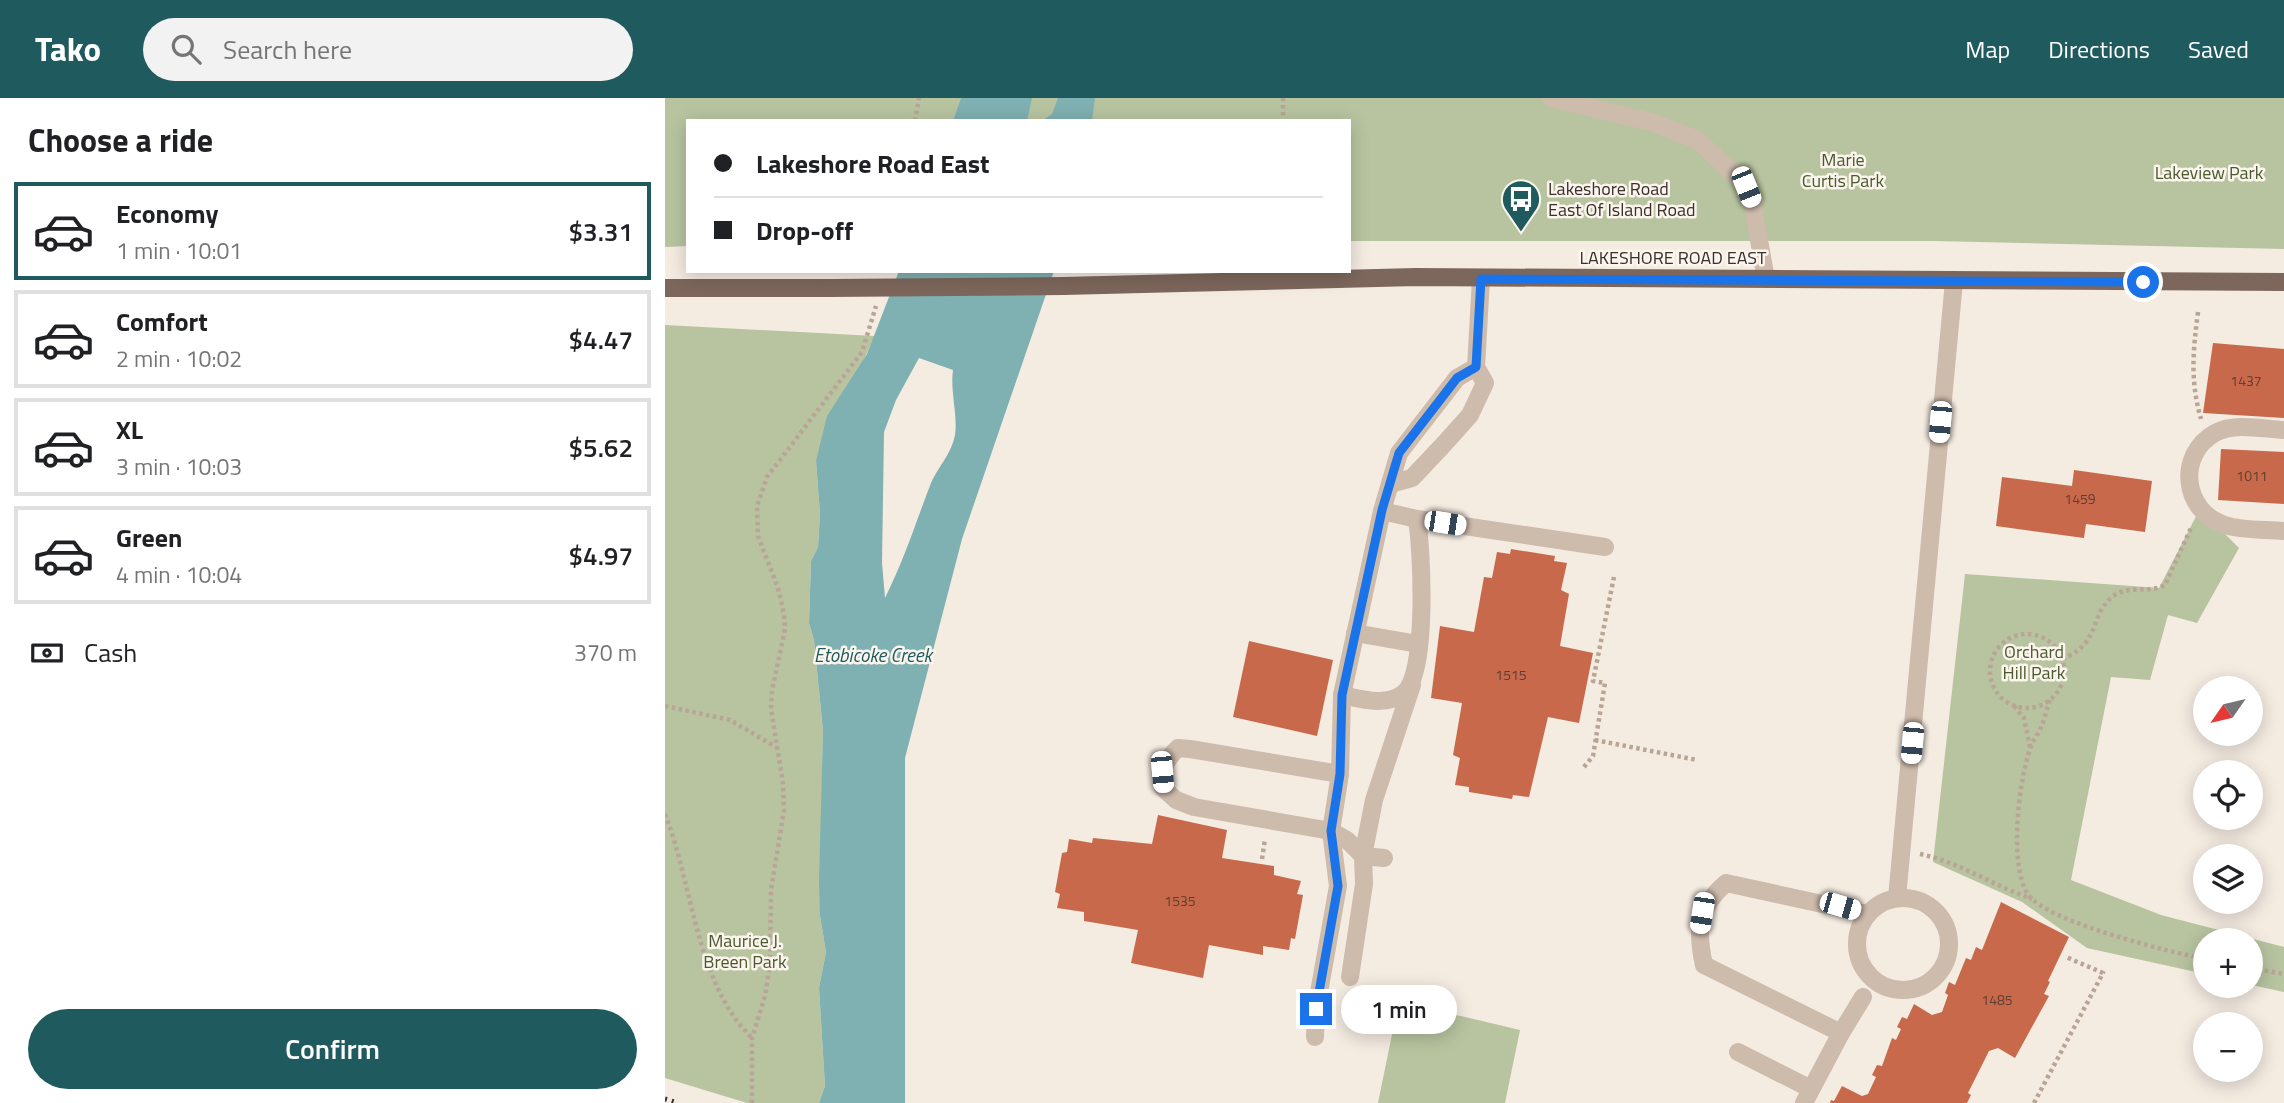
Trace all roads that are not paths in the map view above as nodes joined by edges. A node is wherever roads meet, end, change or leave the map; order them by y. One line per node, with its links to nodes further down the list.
1 (1551, 98): 3 (street)
2 (1481, 279): 3 (main road, LAKESHORE ROAD EAST); 6 (main road, LAKESHORE ROAD EAST, bridge); 7 (street)
3 (1766, 279): 4 (main road, LAKESHORE ROAD EAST)
4 (1954, 281): 5 (main road, LAKESHORE ROAD EAST); 22 (street)
5 (2284, 282)
6 (665, 288)
7 (1476, 367): 9 (street); 9 (street)
8 (2284, 430): 12 (street)
9 (1390, 484): 10 (street)
10 (1382, 510): 11 (street); 14 (street)
11 (1417, 519): 13 (street); 15 (street)
12 (2284, 531)
13 (1605, 547)
14 (1355, 633): 15 (street); 17 (street)
15 (1418, 645): 16 (street)
16 (1413, 683): 17 (street); 20 (street)
17 (1342, 695): 18 (street)
18 (1340, 774): 19 (street); 19 (street)
19 (1331, 831): 20 (street); 27 (street)
20 (1363, 856): 21 (street); 24 (street)
21 (1384, 858)
22 (1897, 898): 23 (street); 23 (street)
23 (1868, 914): 26 (street)
24 (1350, 977)
25 (1863, 997): 26 (street)
26 (1842, 1032): 29 (street)
27 (1315, 1037)
28 (1738, 1052): 29 (street)
29 (1807, 1096)

